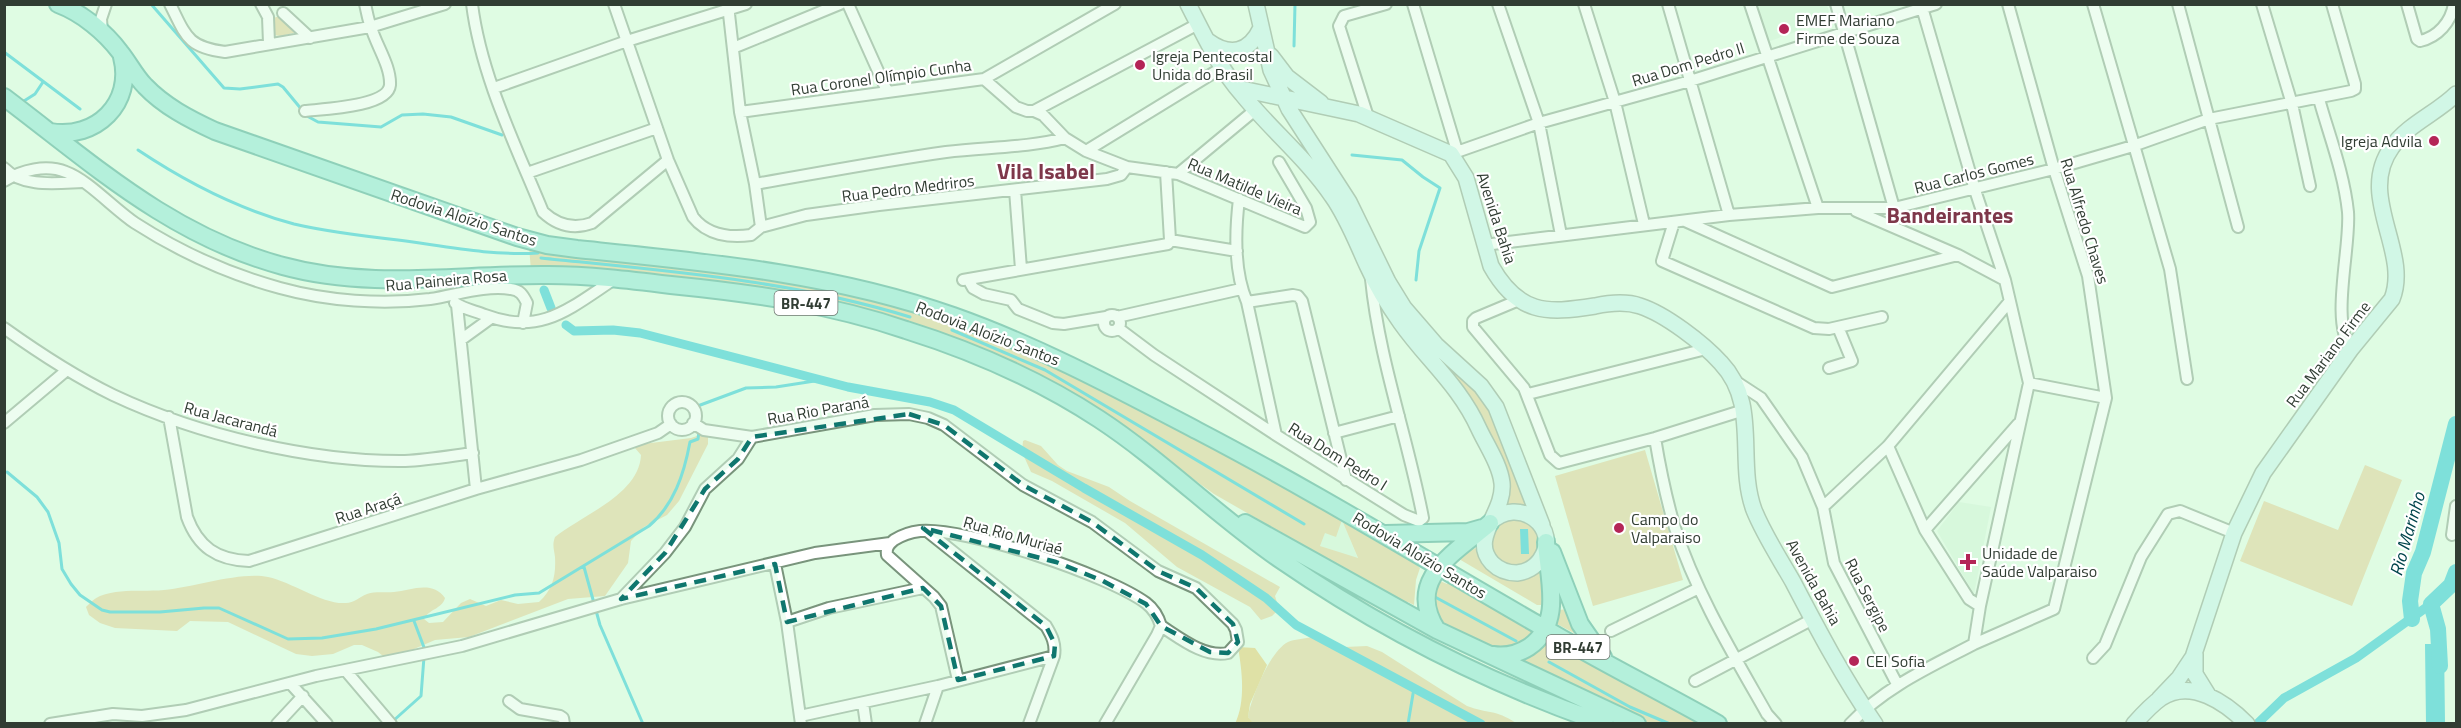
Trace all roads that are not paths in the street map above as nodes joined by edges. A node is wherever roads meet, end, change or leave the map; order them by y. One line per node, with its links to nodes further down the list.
1 (106, 4): 36 (street)
2 (170, 4): 42 (street)
3 (261, 4): 33 (street)
4 (365, 4): 35 (street)
5 (472, 4): 49 (street)
6 (614, 4): 40 (street, Rua Pedro Medriros)
7 (746, 4): 31 (street)
8 (840, 4): 43 (street)
9 (848, 4): 51 (street)
10 (1115, 4): 47 (street, Rua Coronel Olímpio Cunha)
11 (1188, 4): 34 (main road)
12 (1256, 4): 38 (main road)
13 (1386, 4): 63 (street)
14 (1413, 4): 72 (street)
15 (1498, 4): 65 (street)
16 (1584, 4): 56 (street)
17 (1668, 4): 48 (street)
18 (1750, 4): 45 (street)
19 (1836, 4): 37 (street)
20 (1935, 4): 30 (street, Rua Dom Pedro II)
21 (2008, 4): 76 (street, Rua Alfredo Chaves)
22 (2093, 4): 70 (street)
23 (2178, 4): 64 (street)
24 (2262, 4): 57 (street)
25 (2332, 4): 55 (street, Rua Carlos Gomes)
26 (2407, 4): 27 (street)
27 (2454, 4)
28 (61, 5): 36 (main road, Rodovia Aloízio Santos / BR-447)
29 (444, 5): 35 (street)
30 (1922, 6): 37 (street, Rua Dom Pedro II); 84 (street)
31 (729, 7): 40 (street); 43 (street)
32 (284, 9): 33 (street); 39 (street)
33 (268, 17): 42 (street)
34 (1198, 24): 41 (main road); 61 (street)
35 (370, 27): 39 (street); 60 (street)
36 (102, 32): 44 (main road, Rodovia Aloízio Santos / BR-447)
37 (1845, 32): 45 (street, Rua Dom Pedro II); 87 (street)
38 (1262, 35): 41 (main road); 54 (main road); 58 (main road)
39 (310, 38): 42 (street)
40 (627, 41): 49 (street); 66 (street, Rua Pedro Medriros)
41 (1208, 41): 46 (main road)
42 (269, 44)
43 (733, 48): 62 (street)
44 (119, 50): 67 (main road); 146 (main road, Rodovia Aloízio Santos / BR-447)
45 (1765, 56): 48 (street, Rua Dom Pedro II); 86 (street)
46 (1223, 67): 50 (main road); 71 (street)
47 (984, 79): 51 (street, Rua Coronel Olímpio Cunha); 61 (street, Rua Matilde Vieira)
48 (1690, 81): 56 (street, Rua Dom Pedro II); 89 (street)
49 (494, 88): 78 (street)
50 (1237, 88): 54 (main road); 59 (main road)
51 (887, 91): 62 (street, Rua Coronel Olímpio Cunha)
52 (2457, 94): 117 (main road, Rua Mariano Firme)
53 (4, 97): 67 (main road, Rodovia Aloízio Santos / BR-447)
54 (1283, 98): 58 (main road); 68 (main road)
55 (2319, 99): 57 (street, Rua Carlos Gomes); 117 (street)
56 (1615, 102): 65 (street, Rua Dom Pedro II); 91 (street)
57 (2292, 104): 64 (street, Rua Carlos Gomes); 82 (street)
58 (1329, 107): 63 (main road); 68 (main road)
59 (1255, 110): 79 (street); 100 (main road)
60 (305, 111)
61 (1034, 111): 69 (street, Rua Matilde Vieira)
62 (740, 112): 81 (street)
63 (1368, 117): 72 (main road)
64 (2209, 119): 70 (street, Rua Carlos Gomes); 93 (street)
65 (1539, 123): 72 (street, Rua Dom Pedro II); 94 (street)
66 (657, 128): 73 (street, Rua Pedro Medriros); 78 (street)
67 (50, 132): 101 (main road, Rodovia Aloízio Santos / BR-447)
68 (1303, 134): 148 (main road)
69 (1065, 138): 71 (street, Rua Matilde Vieira); 81 (street)
70 (2133, 146): 76 (street, Rua Carlos Gomes); 120 (street)
71 (1086, 151): 75 (street, Rua Matilde Vieira)
72 (1454, 153): 96 (main road, Avenida Bahia)
73 (668, 160): 78 (street); 92 (street, Rua Pedro Medriros)
74 (1279, 162): 85 (street, Rua Matilde Vieira)
75 (1127, 167): 77 (street, Rua Matilde Vieira); 83 (street, Rua Pedro Medriros)
76 (2054, 169): 84 (street, Rua Carlos Gomes); 123 (street, Rua Alfredo Chaves)
77 (1166, 172): 79 (street, Rua Matilde Vieira); 95 (street)
78 (527, 173)
79 (1178, 174): 85 (street, Rua Matilde Vieira)
80 (7, 175): 104 (street, Rua Paineira Rosa)
81 (755, 184): 92 (street)
82 (2310, 186)
83 (1015, 190): 92 (street, Rua Pedro Medriros); 99 (street)
84 (1975, 190): 87 (street, Rua Carlos Gomes); 102 (street)
85 (1239, 199): 97 (street, Rua Dom Pedro I)
86 (1818, 208): 88 (street, Rua Carlos Gomes); 89 (street, Rua Carlos Gomes)
87 (1894, 208): 88 (street, Rua Carlos Gomes)
88 (1853, 209): 98 (street)
89 (1729, 215): 90 (street, Rua Carlos Gomes)
90 (1679, 221): 91 (street, Rua Carlos Gomes); 98 (street); 113 (street)
91 (1644, 224): 94 (street, Rua Carlos Gomes)
92 (761, 227)
93 (2238, 227)
94 (1561, 235): 96 (street, Rua Carlos Gomes)
95 (1170, 240): 97 (street); 99 (street)
96 (1484, 245): 105 (main road, Avenida Bahia)
97 (1237, 251): 103 (street, Rua Dom Pedro I)
98 (1958, 255): 102 (street)
99 (1021, 269): 111 (street)
100 (1371, 273): 125 (street); 142 (main road)
101 (613, 280): 112 (street); 139 (main road, Rodovia Aloízio Santos / BR-447)
102 (2005, 280): 106 (street)
103 (1241, 289): 107 (street, Rua Dom Pedro I); 111 (street)
104 (447, 296): 108 (street); 112 (street, Rua Paineira Rosa)
105 (1519, 300): 116 (main road, Avenida Bahia); 122 (street)
106 (2010, 301): 121 (street); 135 (street)
107 (1247, 302): 131 (street); 132 (street, Rua Dom Pedro I)
108 (458, 305): 110 (street); 115 (street, Rua Paineira Rosa)
109 (1882, 317): 113 (street)
110 (491, 318): 112 (street); 115 (street)
111 (1114, 321): 132 (street)
112 (523, 323)
113 (1838, 327): 118 (street)
114 (4, 328): 119 (street, Rua Jacarandá)
115 (462, 339): 136 (street, Rua Paineira Rosa)
116 (1706, 349): 122 (street); 124 (main road, Avenida Bahia)
117 (2351, 349): 145 (main road, Rua Mariano Firme)
118 (1829, 368)
119 (67, 370): 126 (street, Rua Jacarandá); 128 (street)
120 (2187, 379)
121 (2029, 383): 123 (street); 127 (street)
122 (1528, 394): 134 (street)
123 (2106, 398): 163 (street, Rua Alfredo Chaves)
124 (1746, 399): 134 (street); 141 (street, Rua Sergipe); 156 (main road, Avenida Bahia)
125 (1399, 416): 131 (street); 137 (street, Rua Dom Pedro I)
126 (170, 417): 136 (street, Rua Jacarandá); 138 (street, Rua Araçá)
127 (2020, 422): 143 (street); 155 (street)
128 (4, 423)
129 (693, 423): 130 (street); 130 (street); 133 (street)
130 (670, 424): 138 (street, Rua Araçá)
131 (1334, 434): 137 (street)
132 (1276, 435): 137 (street, Rua Dom Pedro I)
133 (753, 437): 154 (street, Rua Rio Paraná); 162 (street, Rua Rio Paraná)
134 (1655, 438): 153 (street)
135 (1888, 446): 141 (street); 143 (street)
136 (473, 453): 138 (street, Rua Paineira Rosa)
137 (1346, 480)
138 (476, 489)
139 (1197, 496): 160 (main road); 196 (main road, Rodovia Aloízio Santos / BR-447)
140 (2457, 506): 147 (street)
141 (1823, 507): 174 (street, Rua Sergipe)
142 (1490, 523): 146 (main road); 148 (main road); 148 (main road); 151 (main road)
143 (1925, 530): 155 (street)
144 (927, 531): 149 (street, Rua Rio Muriaé); 158 (street, Rua Rio Muriaé); 166 (street)
145 (2234, 532): 164 (main road, Rua Mariano Firme); 167 (street)
146 (1386, 534): 151 (main road, Rodovia Aloízio Santos / BR-447)
147 (2452, 535)
148 (1545, 537): 159 (main road); 169 (main road)
149 (890, 543): 150 (street, Rua Rio Muriaé); 152 (street)
150 (775, 564): 154 (street, Rua Rio Muriaé); 157 (street)
151 (1439, 567): 159 (main road, Rodovia Aloízio Santos / BR-447); 160 (main road)
152 (923, 588): 157 (street); 171 (street)
153 (1699, 588): 161 (street); 168 (street)
154 (621, 599): 170 (street, Rua Rio Paraná)
155 (1980, 606): 163 (street)
156 (1813, 619): 168 (street); 181 (main road, Avenida Bahia)
157 (787, 622): 183 (street)
158 (1161, 626): 162 (street, Rua Rio Muriaé); 195 (street)
159 (1545, 629): 165 (main road); 169 (main road, Rodovia Aloízio Santos / BR-447)
160 (1437, 630): 165 (main road)
161 (1611, 631)
162 (1238, 636)
163 (1974, 644): 174 (street)
164 (2196, 650): 176 (main road); 178 (main road)
165 (1489, 655): 197 (main road)
166 (1054, 656): 171 (street); 194 (street)
167 (2093, 658)
168 (1737, 660): 172 (street); 184 (street)
169 (1610, 664): 198 (main road, Rodovia Aloízio Santos / BR-447)
170 (346, 671): 173 (street, Rua Rio Paraná); 190 (street)
171 (958, 680): 175 (street)
172 (1695, 681)
173 (290, 683): 177 (street); 182 (street, Rua Rio Paraná)
174 (1898, 684): 181 (street)
175 (938, 686): 180 (street); 193 (street)
176 (2208, 695): 178 (main road); 185 (main road)
177 (303, 696): 188 (street); 189 (street)
178 (2159, 699): 201 (main road)
179 (509, 701): 191 (street)
180 (863, 703): 183 (street); 192 (street)
181 (1864, 709): 199 (street); 200 (main road, Avenida Bahia)
182 (141, 719): 186 (street); 187 (street)
183 (801, 720)
184 (1773, 721)
185 (2245, 721)
186 (50, 723)
187 (156, 723)
188 (277, 723)
189 (327, 723)
190 (392, 723)
191 (564, 723)
192 (866, 723)
193 (925, 723)
194 (1029, 723)
195 (1105, 723)
196 (1605, 723)
197 (1637, 723)
198 (1718, 723)
199 (1850, 723)
200 (1875, 723)
201 (2134, 723)

